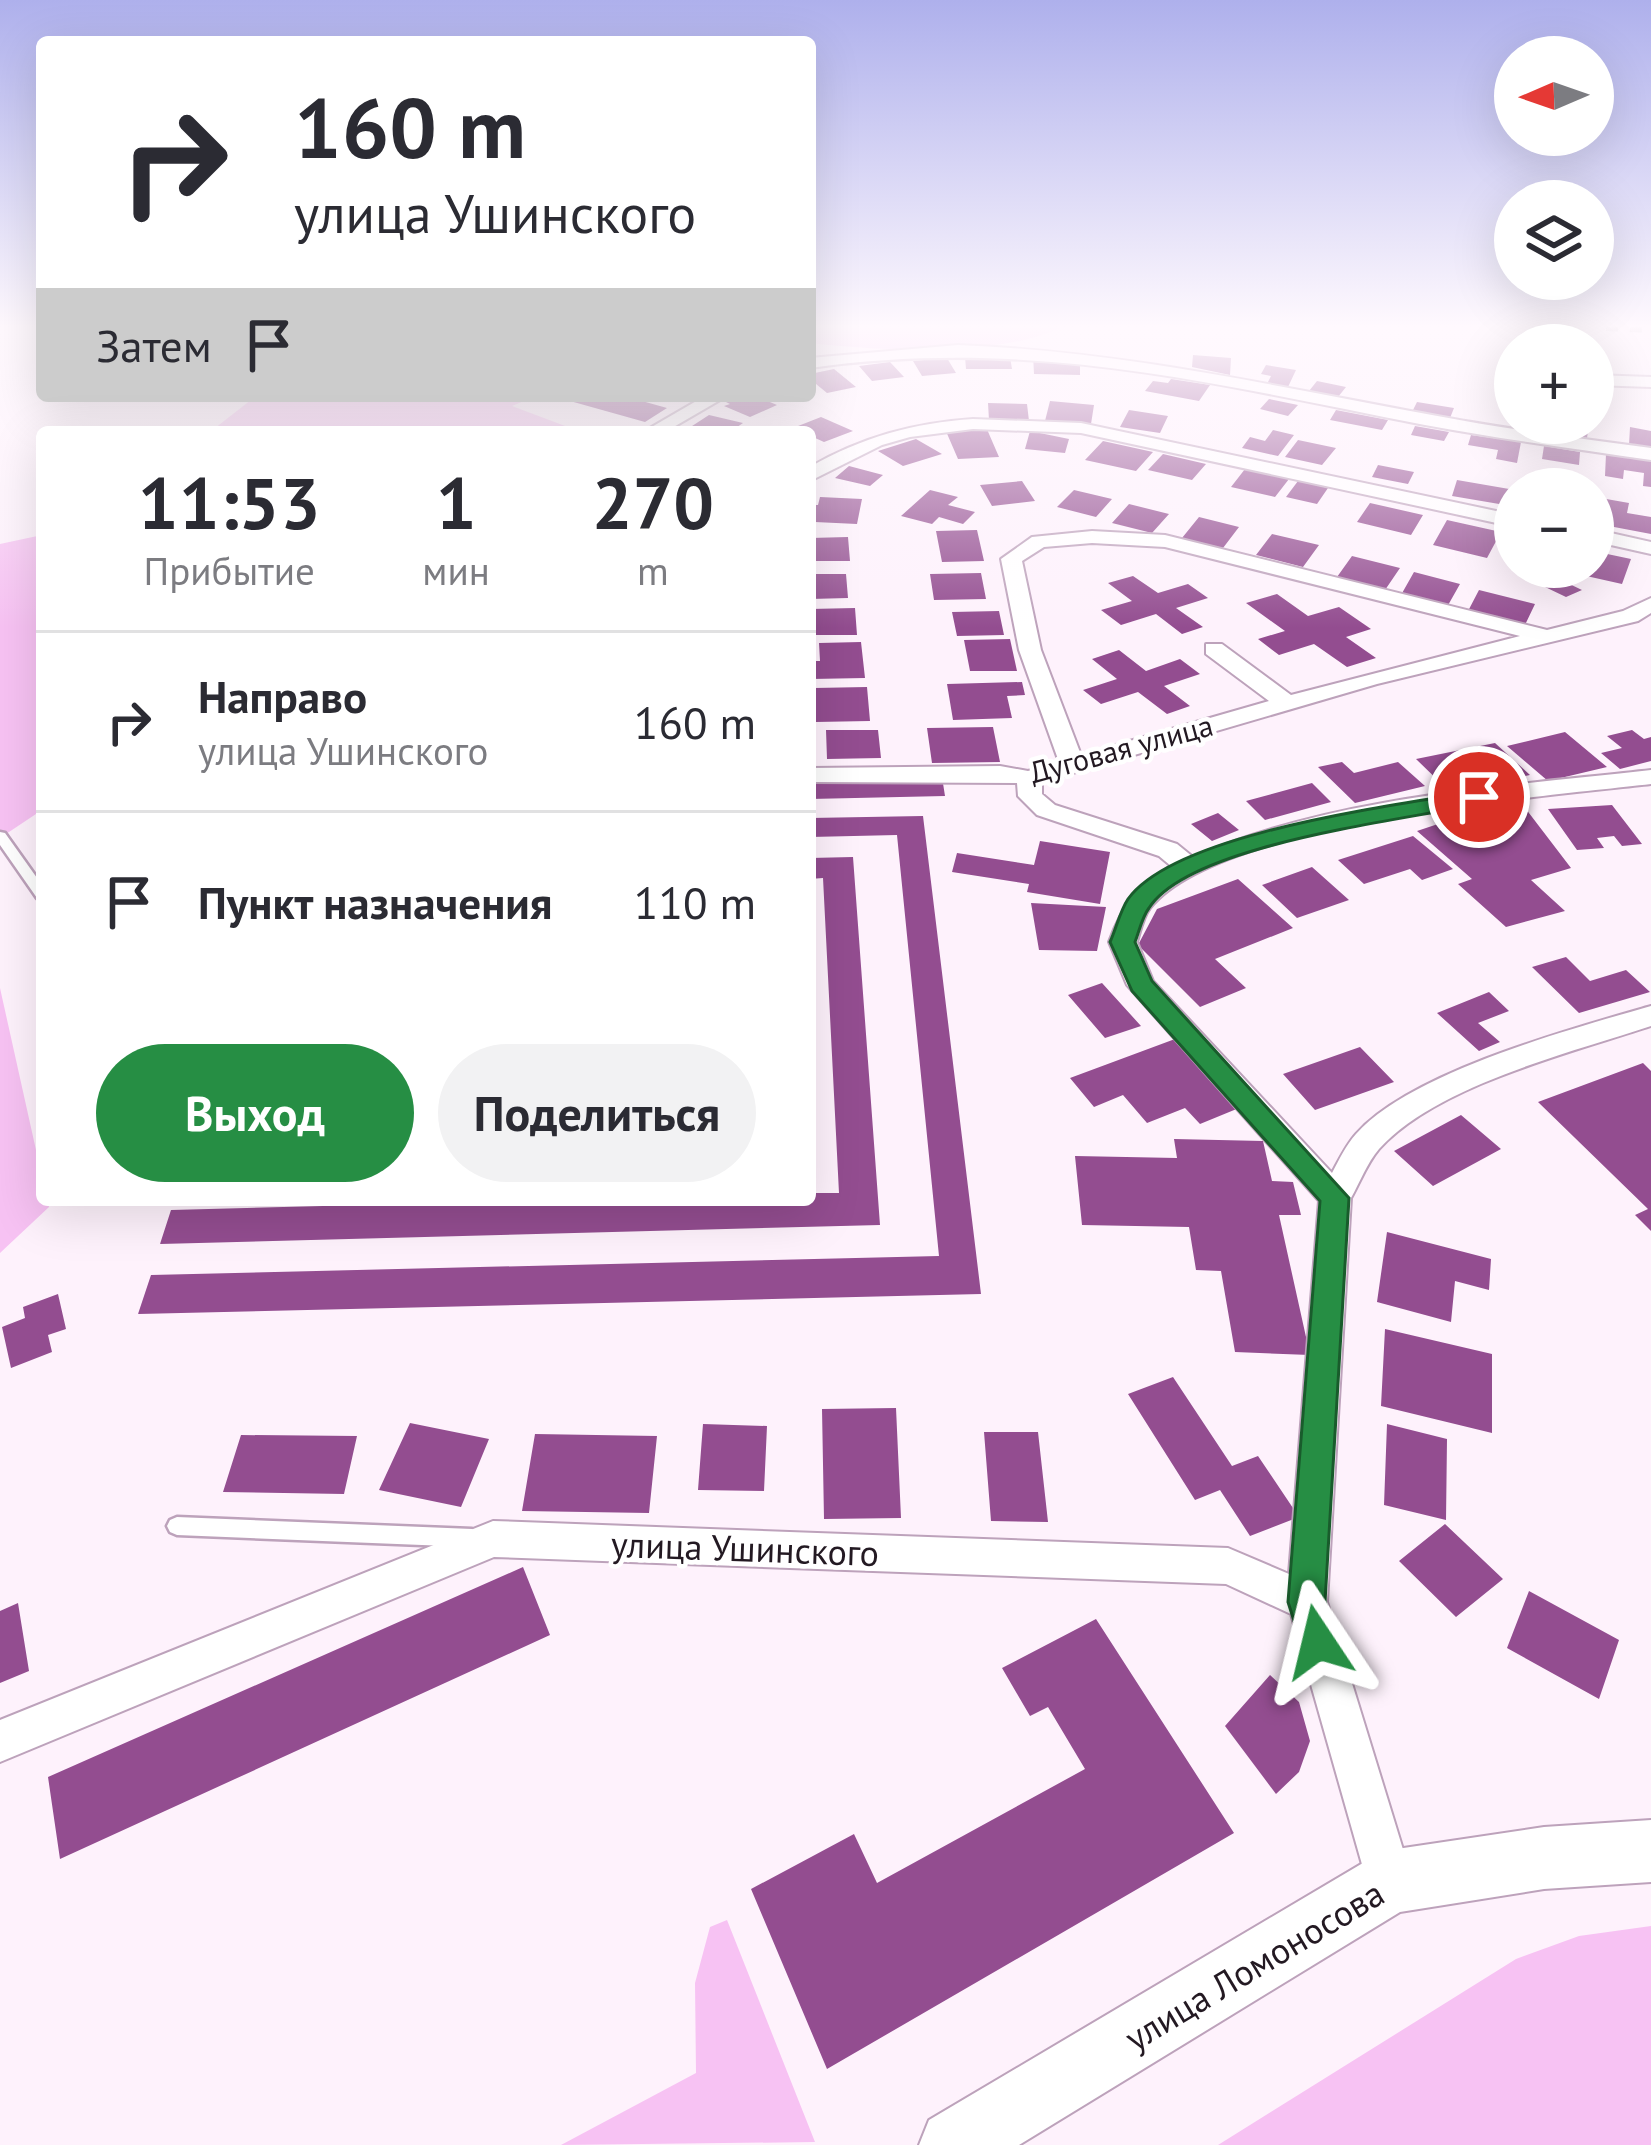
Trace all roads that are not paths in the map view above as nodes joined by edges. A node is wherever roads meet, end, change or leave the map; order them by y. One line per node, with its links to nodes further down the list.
1 (918, 428): 5 (street)
2 (1081, 428): 6 (street)
3 (1471, 428): 4 (street)
4 (1651, 454)
5 (816, 472)
6 (1494, 516)
7 (1614, 540): 8 (street)
8 (1651, 548)
9 (1651, 604): 10 (street, Дуговая улица)
10 (1549, 637): 12 (street, Дуговая улица); 13 (street)
11 (1214, 650): 12 (street)
12 (1287, 703): 13 (street, Дуговая улица)
13 (1072, 763): 16 (street, Дуговая улица)
14 (816, 775): 16 (street, Дуговая улица)
15 (1651, 777): 18 (street)
16 (1029, 778): 18 (street)
17 (0, 836): 19 (lane)
18 (1188, 866): 21 (street)
19 (36, 887)
20 (1651, 1016): 21 (street)
21 (1335, 1198): 24 (street)
22 (176, 1526): 23 (lane, улица Ушинского)
23 (493, 1539): 24 (street, улица Ушинского); 25 (street)
24 (1306, 1602): 27 (street)
25 (0, 1741)
26 (1651, 1851): 27 (main road, улица Ломоносова)
27 (1390, 1882): 28 (main road, улица Ломоносова)
28 (954, 2145)

